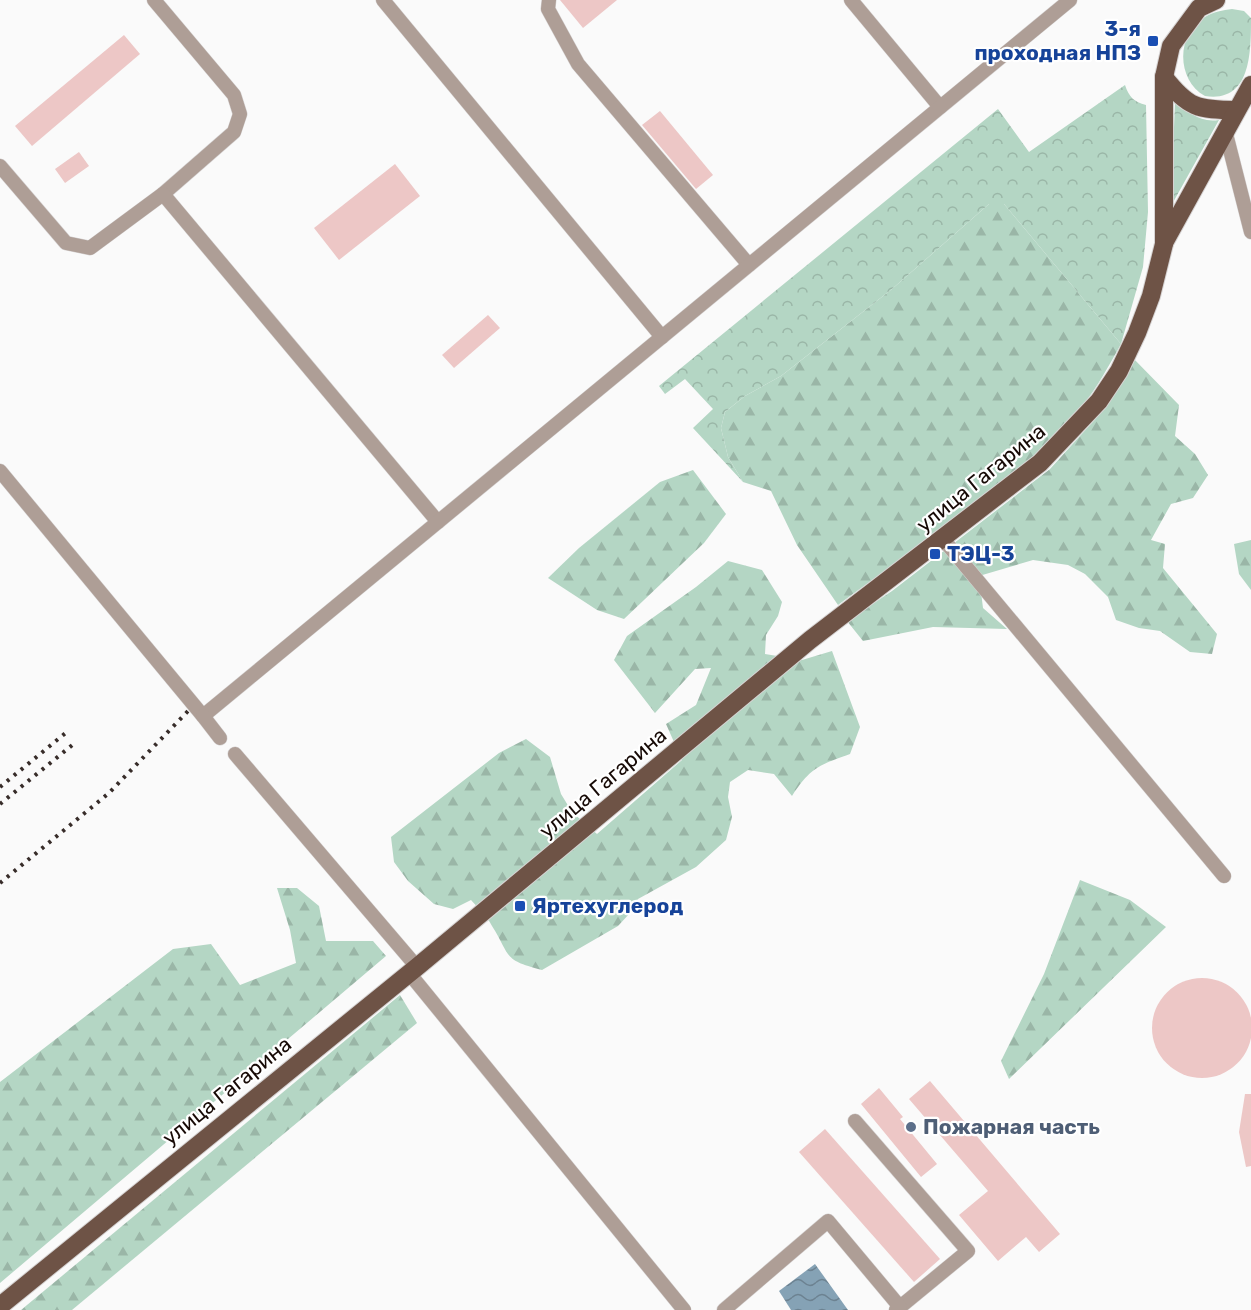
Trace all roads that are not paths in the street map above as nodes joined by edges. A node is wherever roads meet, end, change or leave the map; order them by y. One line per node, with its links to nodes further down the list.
1 (154, 0): 14 (street)
2 (383, 0): 18 (street)
3 (549, 0): 17 (street)
4 (851, 0): 10 (street)
5 (1070, 0): 10 (street)
6 (1216, 0): 7 (main road, улица Гагарина)
7 (1197, 4): 8 (main road, улица Гагарина)
8 (1164, 77): 11 (main road); 16 (main road, улица Гагарина)
9 (1251, 85): 11 (main road, улица Гагарина)
10 (940, 107): 17 (street)
11 (1236, 110): 12 (main road, улица Гагарина)
12 (1225, 130): 15 (street); 16 (main road, улица Гагарина)
13 (0, 166): 14 (street)
14 (163, 194): 20 (street)
15 (1251, 232)
16 (1164, 244): 21 (main road, улица Гагарина)
17 (749, 265): 18 (street)
18 (662, 337): 20 (street)
19 (0, 471): 22 (street)
20 (438, 522): 22 (street)
21 (943, 539): 25 (street); 26 (main road, улица Гагарина)
22 (203, 716): 23 (street)
23 (220, 738)
24 (235, 754): 26 (street)
25 (1224, 876)
26 (413, 970): 28 (main road, улица Гагарина); 30 (street)
27 (855, 1121): 29 (street)
28 (0, 1306)
29 (898, 1308): 31 (street)
30 (684, 1310)
31 (724, 1310)

